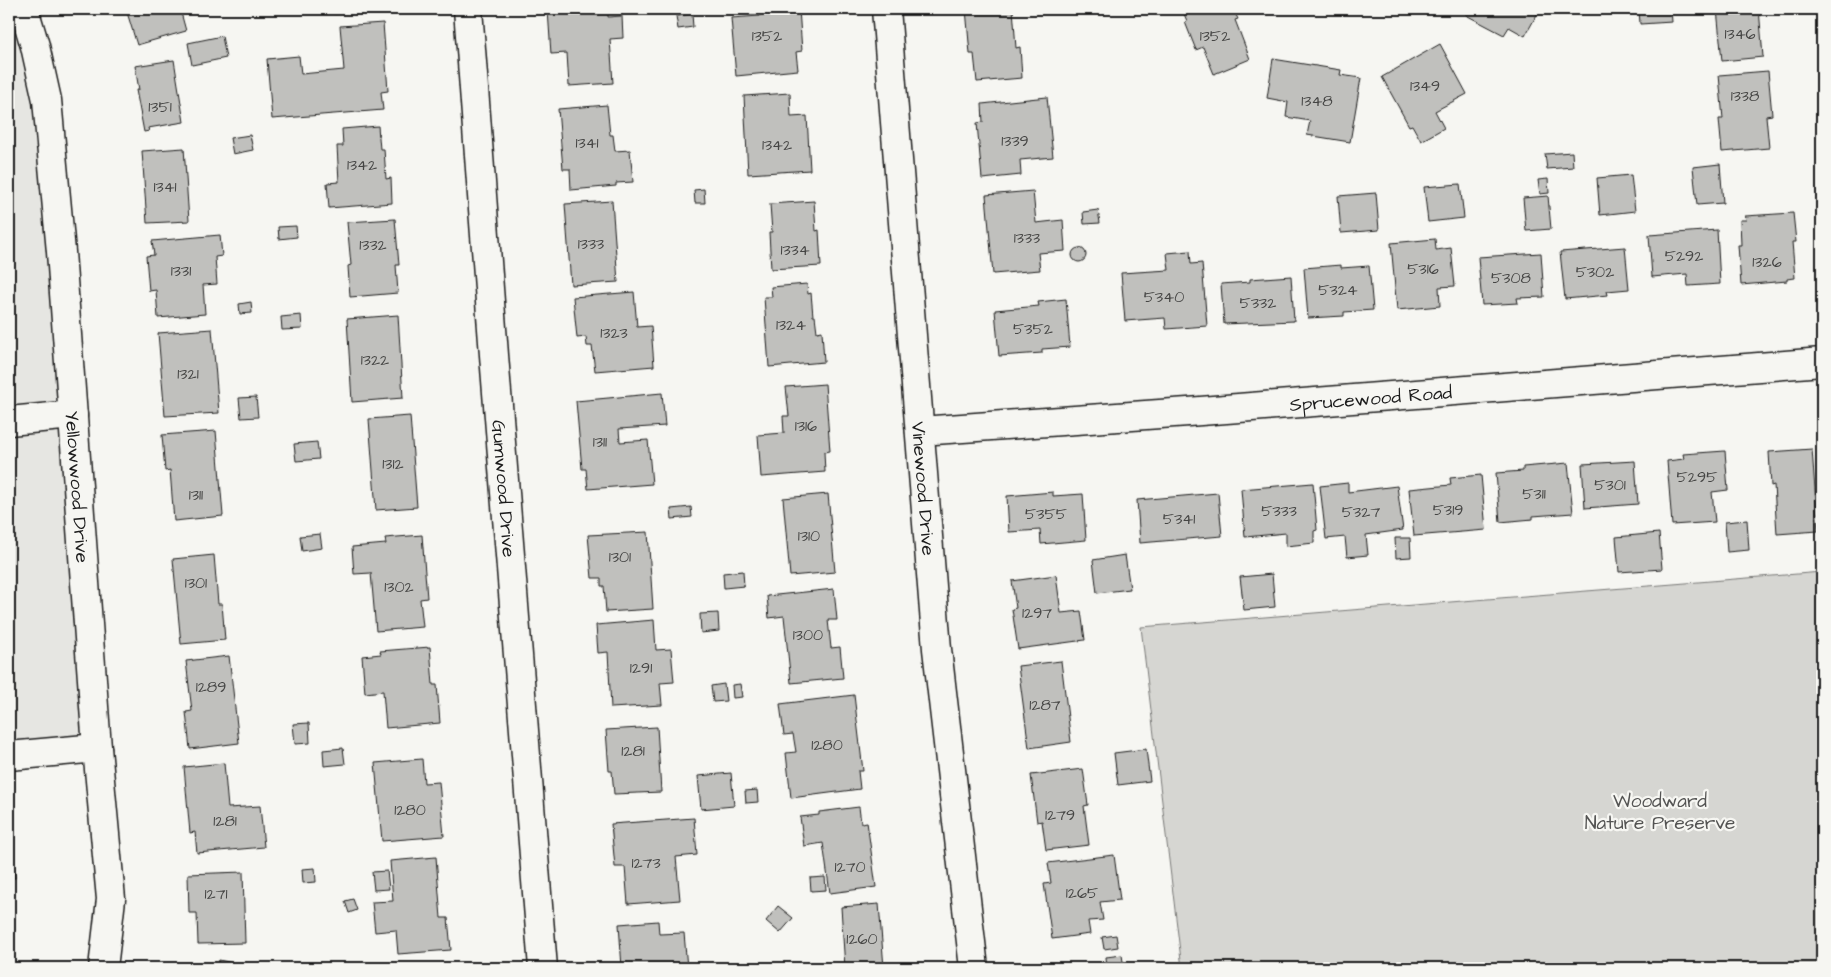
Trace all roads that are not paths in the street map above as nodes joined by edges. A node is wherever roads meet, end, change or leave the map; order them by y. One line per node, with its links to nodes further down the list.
1 (24, 9): 5 (street, Yellowwood Drive)
2 (468, 9): 11 (street, Gumwood Drive)
3 (886, 9): 7 (street, Vinewood Drive)
4 (1822, 362): 7 (street, Sprucewood Road)
5 (73, 415): 6 (street); 8 (street, Yellowwood Drive)
6 (9, 421)
7 (920, 432): 12 (street, Vinewood Drive)
8 (97, 748): 9 (street); 10 (street, Yellowwood Drive)
9 (9, 756)
10 (103, 968)
11 (543, 968)
12 (974, 968)

